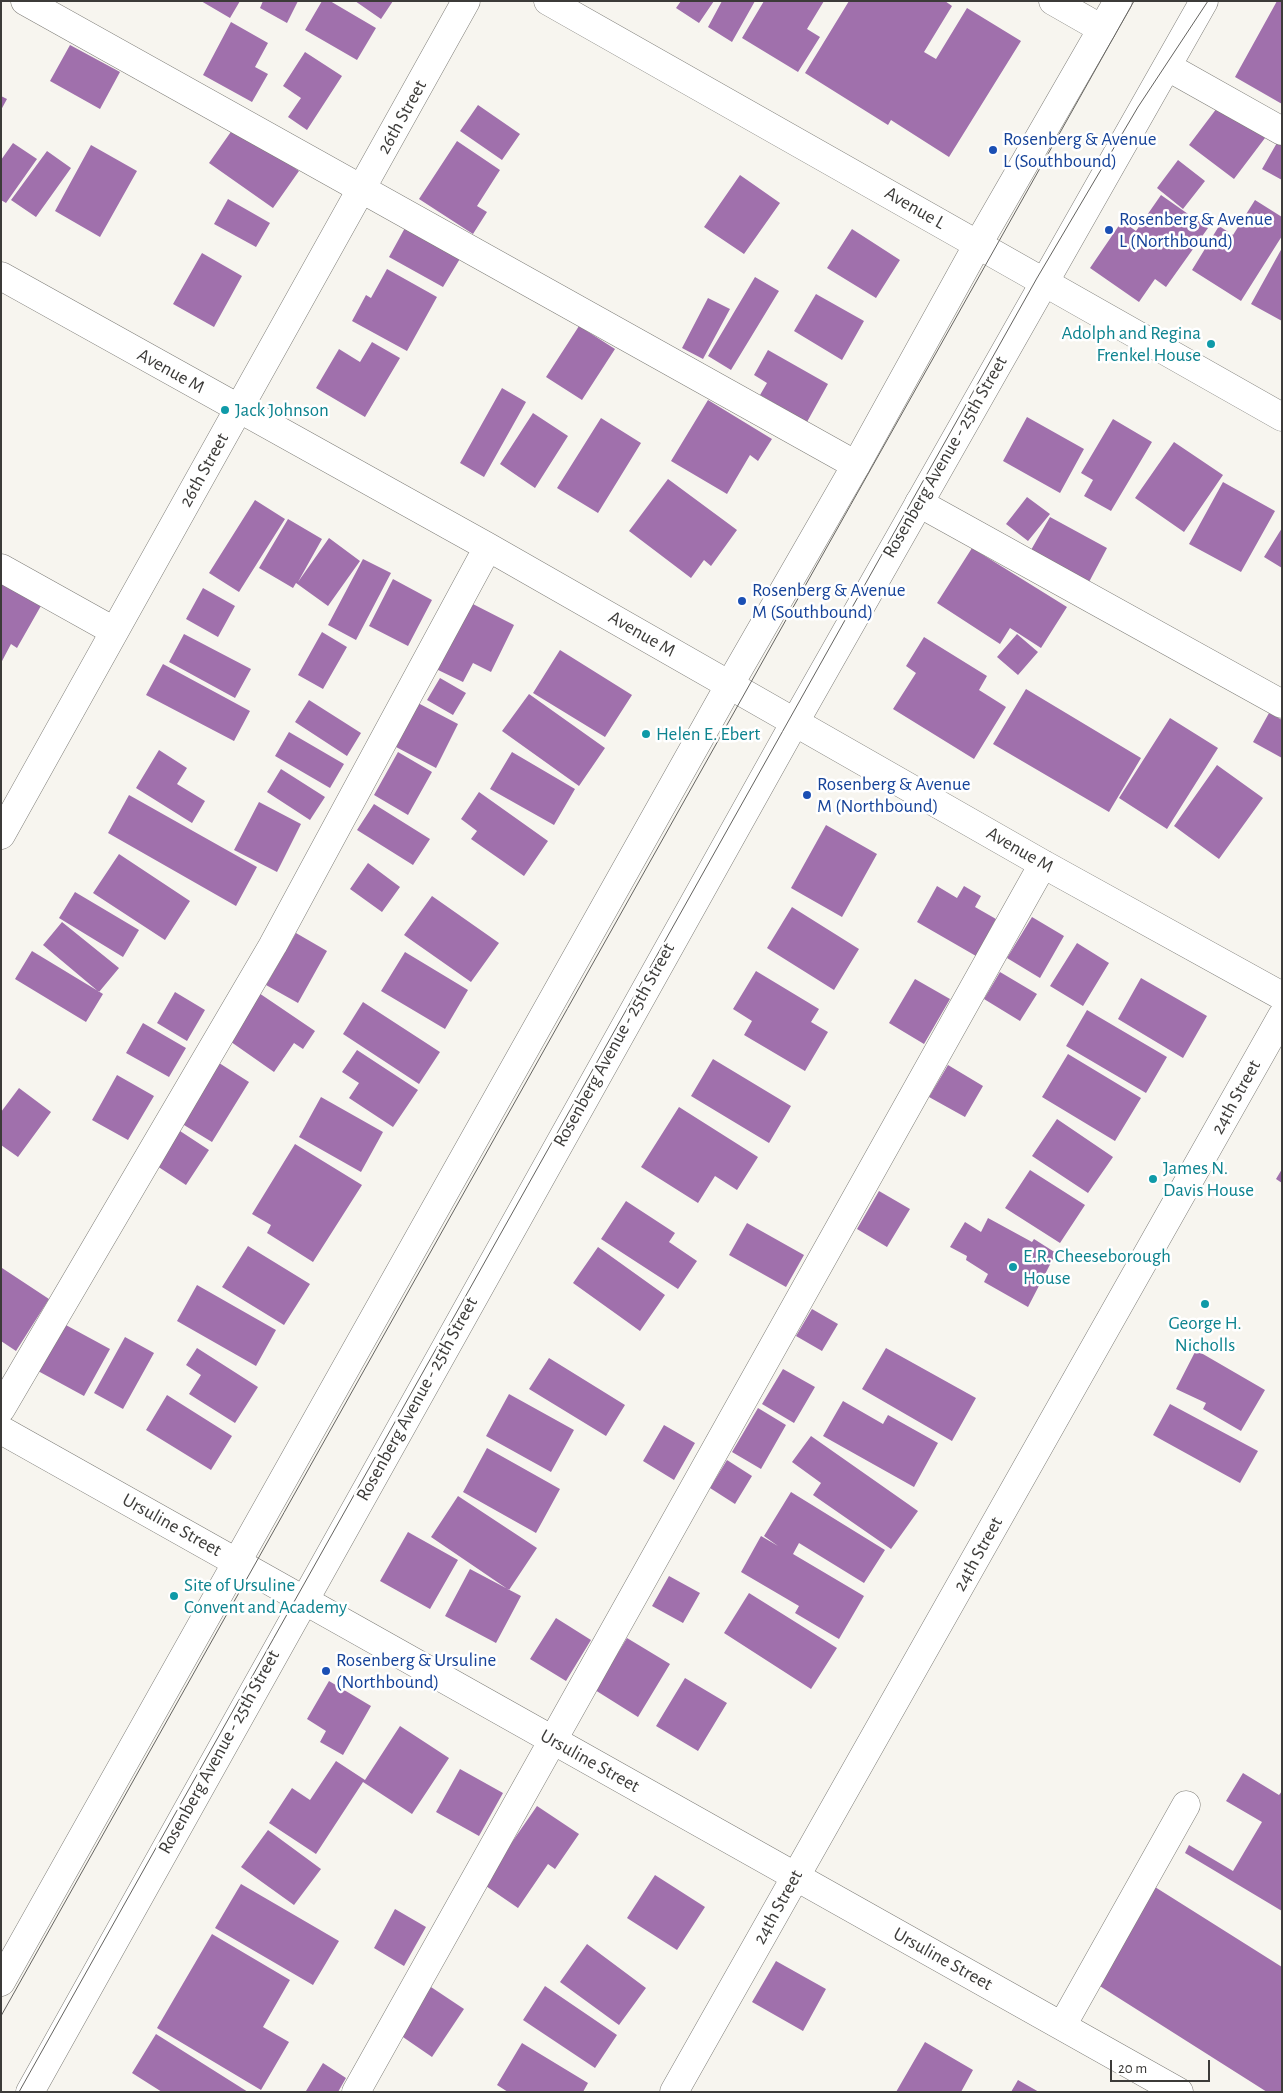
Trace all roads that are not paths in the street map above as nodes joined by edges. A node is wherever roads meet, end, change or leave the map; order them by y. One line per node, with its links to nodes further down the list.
1 (25, 1): 10 (street)
2 (466, 1): 10 (street, 26th Street)
3 (548, 1): 11 (street, Avenue L)
4 (1053, 1): 7 (street)
5 (1118, 1): 7 (street)
6 (1204, 1): 8 (street, Rosenberg Avenue - 25th Street)
7 (1102, 29): 11 (street)
8 (1168, 67): 9 (street); 13 (street, Rosenberg Avenue - 25th Street)
9 (1282, 131)
10 (361, 189): 14 (street, 26th Street); 16 (street)
11 (978, 244): 13 (street, Avenue L); 16 (street)
12 (1, 276): 14 (street, Avenue M)
13 (1044, 282): 15 (street, Avenue L); 17 (street, Rosenberg Avenue - 25th Street)
14 (238, 409): 18 (street, Avenue M); 20 (street, 26th Street)
15 (1282, 417)
16 (856, 466): 21 (street)
17 (919, 504): 22 (street); 23 (street, Rosenberg Avenue - 25th Street)
18 (488, 547): 21 (street, Avenue M); 28 (street)
19 (1, 568): 20 (street)
20 (114, 631): 24 (street, 26th Street)
21 (730, 684): 23 (street, Avenue M); 30 (street)
22 (1282, 704)
23 (795, 722): 25 (street, Avenue M); 31 (street, Rosenberg Avenue - 25th Street)
24 (1, 835)
25 (1043, 864): 26 (street, Avenue M); 32 (street)
26 (1282, 996)
27 (1282, 1016): 34 (street, 24th Street)
28 (1, 1409)
29 (1, 1430): 30 (street, Ursuline Street)
30 (238, 1561): 31 (street, Ursuline Street); 35 (street)
31 (304, 1600): 32 (street, Ursuline Street); 37 (street, Rosenberg Avenue - 25th Street)
32 (553, 1740): 34 (street, Ursuline Street); 38 (street)
33 (1186, 1805): 36 (street)
34 (796, 1876): 36 (street, Ursuline Street); 39 (street, 24th Street)
35 (1, 1982)
36 (1062, 2026): 40 (street, Ursuline Street)
37 (30, 2092)
38 (356, 2092)
39 (674, 2092)
40 (1179, 2092)

